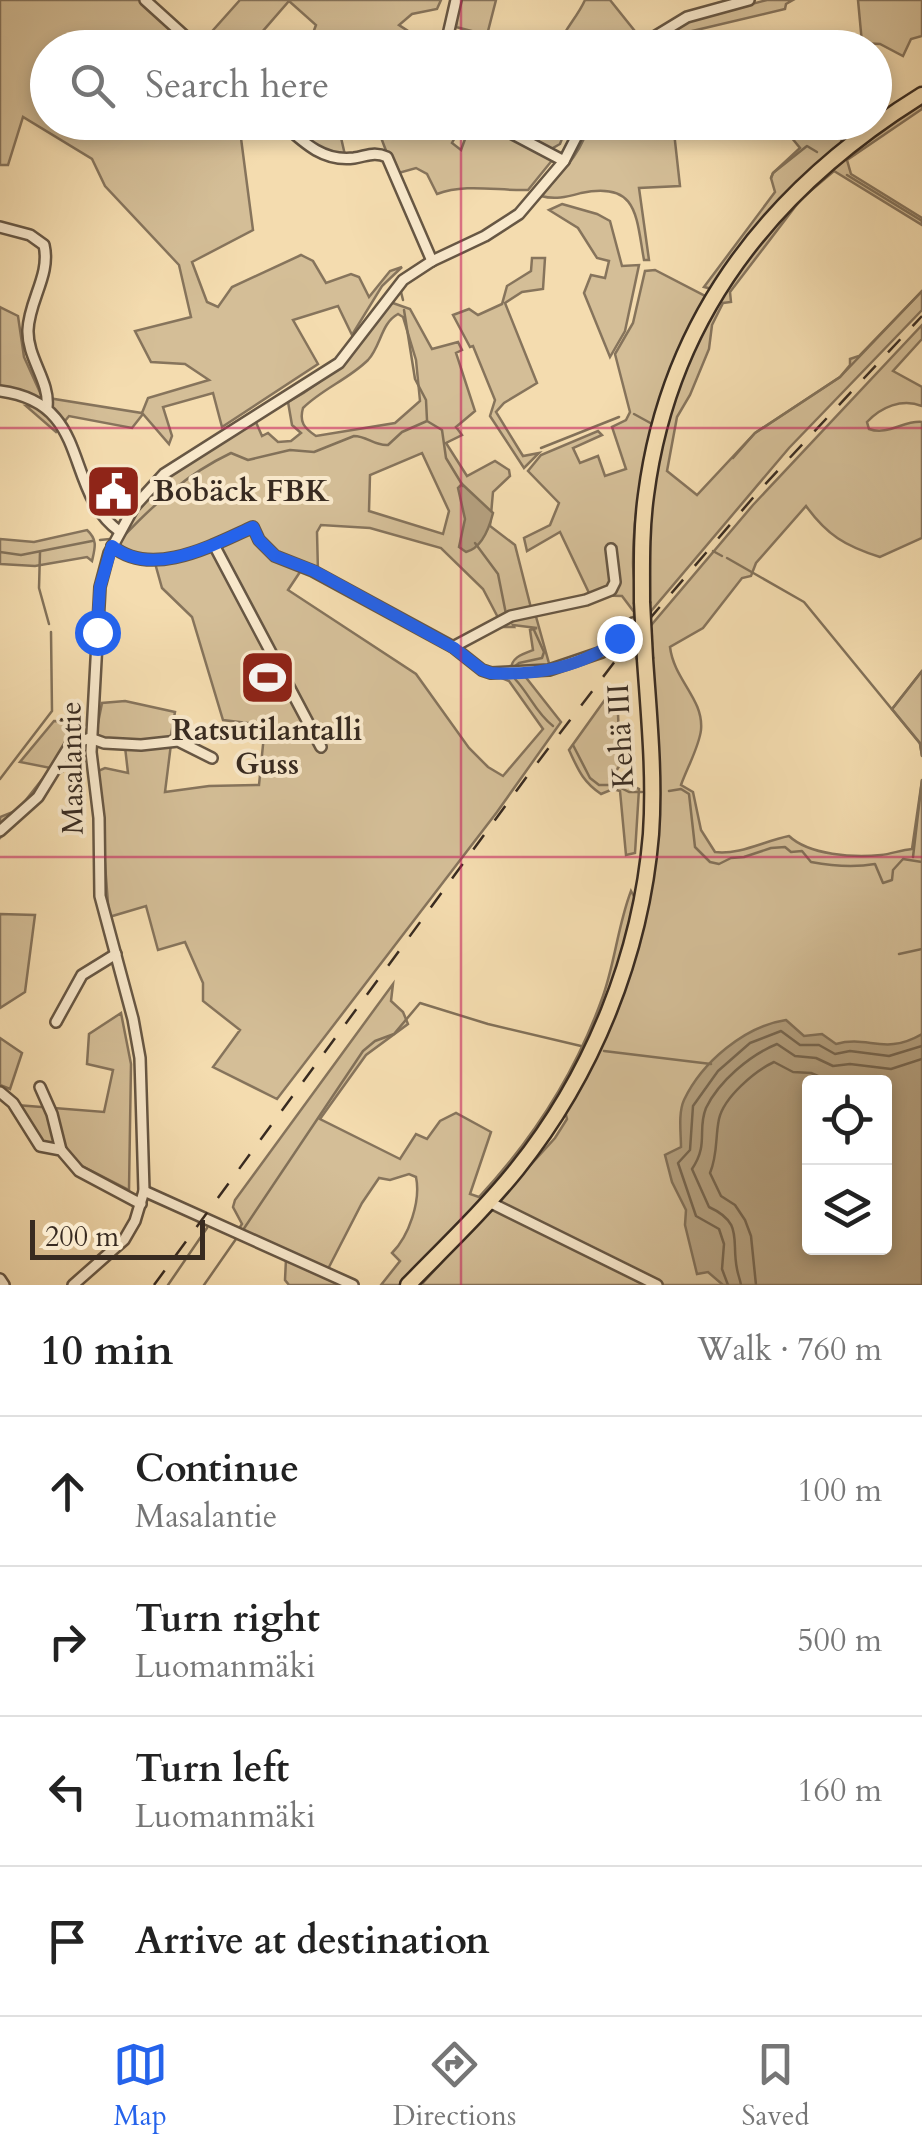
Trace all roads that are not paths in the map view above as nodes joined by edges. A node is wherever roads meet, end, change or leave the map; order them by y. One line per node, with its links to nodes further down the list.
1 (145, 0): 4 (street)
2 (456, 0): 5 (street)
3 (749, 0): 6 (street)
4 (178, 30)
5 (449, 30)
6 (665, 30)
7 (922, 95): 8 (highway, Kehä III, bridge)
8 (892, 115)
9 (300, 140): 15 (street)
10 (524, 140): 13 (street)
11 (575, 140): 13 (street, Masalantie)
12 (855, 140): 34 (highway, Kehä III, bridge)
13 (564, 161): 15 (street, Masalantie)
14 (0, 227): 17 (street)
15 (432, 261): 18 (street, Masalantie)
16 (0, 390): 17 (street)
17 (47, 407): 18 (street)
18 (119, 531): 20 (street, Masalantie)
19 (214, 545): 20 (street); 23 (street); 25 (street)
20 (112, 546): 24 (street, Masalantie)
21 (611, 550): 23 (street)
22 (633, 622): 23 (street)
23 (454, 648)
24 (90, 738): 26 (street); 27 (street); 28 (street, Masalantie)
25 (321, 747)
26 (212, 758)
27 (0, 831)
28 (116, 954): 29 (street); 33 (street, Masalantie)
29 (56, 1022)
30 (40, 1088): 32 (street)
31 (0, 1092): 32 (street)
32 (61, 1150): 35 (street)
33 (144, 1192): 35 (street, Masalantie); 37 (street)
34 (489, 1202): 38 (highway, Kehä III); 39 (street)
35 (141, 1204): 36 (street, Masalantie)
36 (73, 1285)
37 (353, 1285)
38 (408, 1285)
39 (657, 1285)

